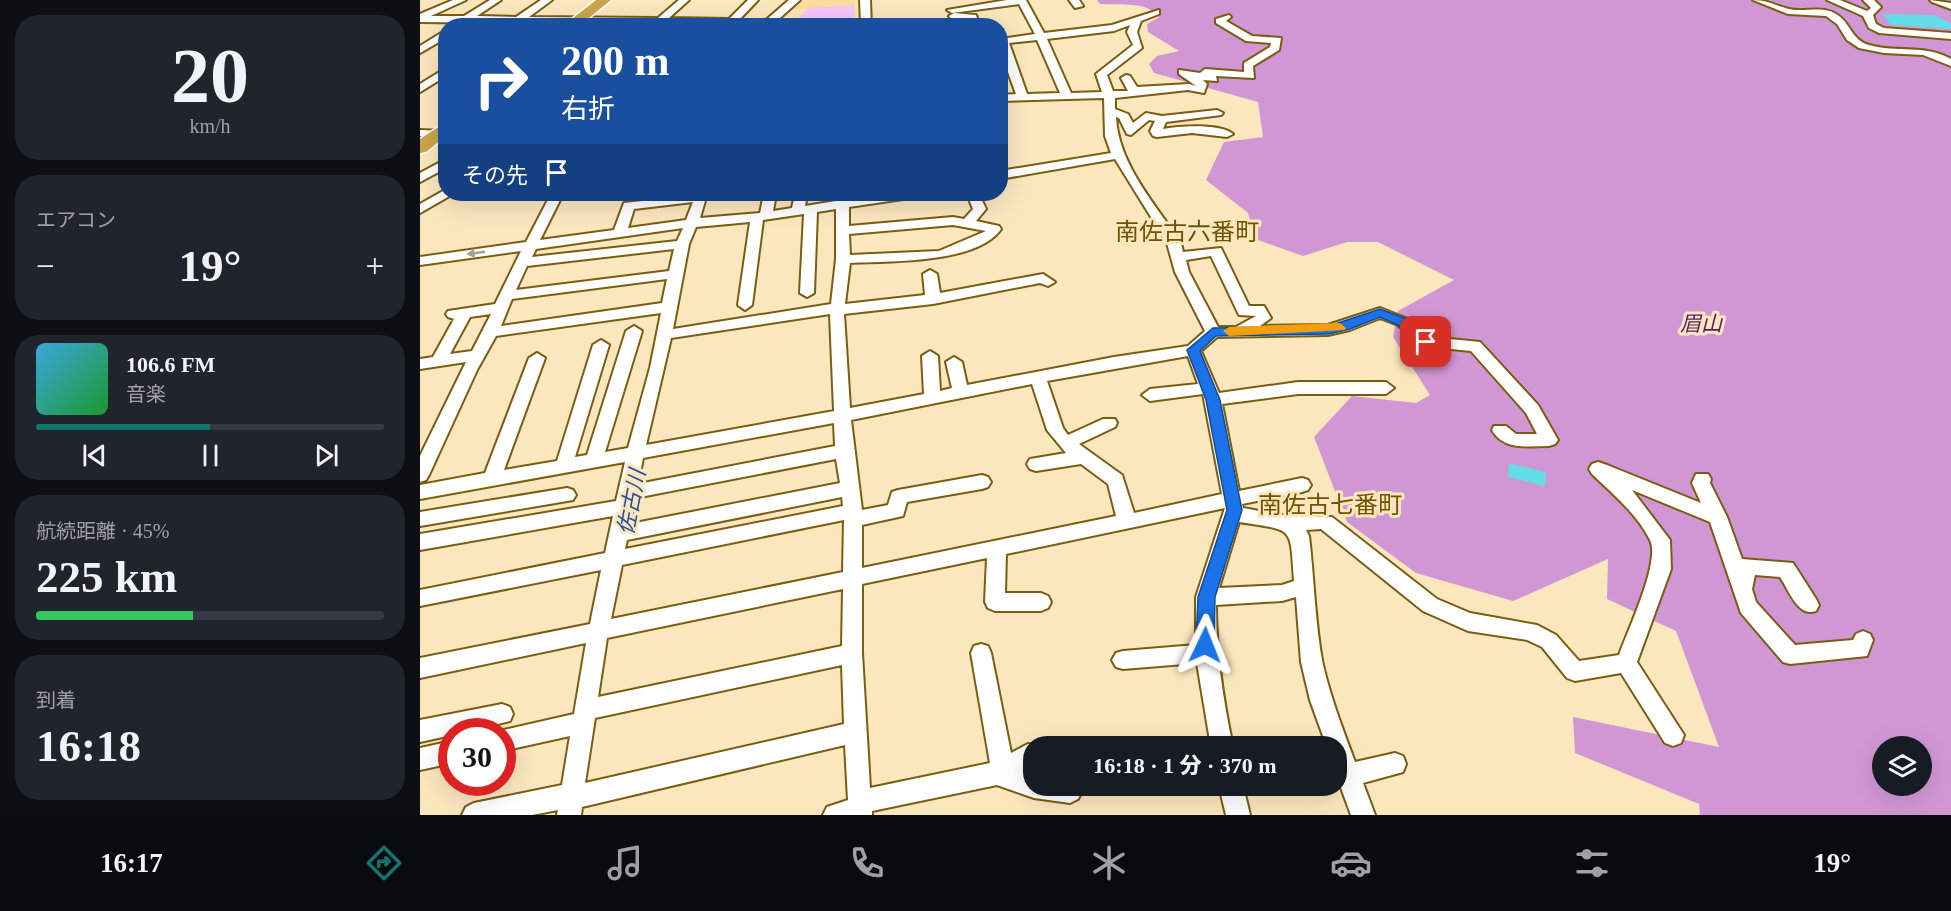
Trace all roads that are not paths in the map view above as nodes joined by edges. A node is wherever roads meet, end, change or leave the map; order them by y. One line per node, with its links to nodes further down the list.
1 (461, 0): 21 (street)
2 (496, 0): 22 (street)
3 (547, 0): 23 (street)
4 (604, 0): 24 (highway)
5 (612, 0): 25 (highway)
6 (684, 0): 26 (street)
7 (753, 0): 27 (street)
8 (795, 0): 28 (street)
9 (865, 0): 29 (street)
10 (1021, 0): 18 (street); 34 (street)
11 (1758, 0): 40 (street)
12 (1818, 0): 15 (street)
13 (1868, 0): 19 (street)
14 (1935, 0): 16 (street)
15 (1833, 1): 19 (street)
16 (1951, 6)
17 (1156, 12): 31 (street)
18 (951, 13): 30 (street)
19 (1866, 14): 33 (street)
20 (1226, 17): 41 (street)
21 (420, 18): 32 (street)
22 (469, 18)
23 (521, 18)
24 (584, 18)
25 (585, 18)
26 (664, 18)
27 (736, 18)
28 (772, 18)
29 (866, 18)
30 (973, 18)
31 (1137, 19): 34 (street); 47 (street)
32 (438, 20)
33 (1951, 36)
34 (1041, 37): 36 (street); 50 (street)
35 (438, 38): 37 (street)
36 (1008, 41)
37 (420, 50)
38 (1281, 57): 41 (street)
39 (1008, 58): 43 (street)
40 (1951, 63)
41 (1248, 68): 49 (street)
42 (1008, 69): 43 (street)
43 (1013, 69): 53 (street)
44 (438, 75): 45 (street)
45 (420, 76)
46 (438, 78): 48 (street)
47 (1106, 88): 49 (street); 49 (street); 50 (street); 54 (street)
48 (420, 89)
49 (1134, 92): 51 (street)
50 (1067, 96): 53 (street)
51 (1164, 96)
52 (1008, 98): 53 (street)
53 (1023, 98)
54 (1110, 111): 56 (street); 58 (street)
55 (1217, 113): 56 (street)
56 (1162, 119): 57 (street)
57 (1227, 134)
58 (1118, 155): 60 (street); 80 (street)
59 (438, 168): 61 (street)
60 (1008, 175)
61 (420, 178)
62 (438, 199): 71 (street)
63 (554, 201): 79 (street)
64 (640, 201): 77 (street)
65 (700, 201): 75 (street)
66 (767, 201): 73 (street)
67 (803, 201): 72 (street)
68 (836, 201): 72 (street)
69 (842, 201): 76 (street)
70 (976, 201): 74 (street)
71 (420, 209)
72 (805, 211): 73 (street); 87 (street)
73 (761, 217): 75 (street); 90 (street)
74 (968, 223): 76 (street); 81 (street)
75 (696, 224): 77 (street); 78 (street); 91 (street)
76 (843, 231): 81 (street)
77 (620, 232): 79 (street)
78 (682, 244): 83 (street); 84 (street)
79 (532, 245): 82 (street, one-way to 82); 83 (street)
80 (1178, 257): 94 (street); 96 (street)
81 (843, 259): 92 (street)
82 (420, 261)
83 (524, 262): 89 (street)
84 (675, 274): 89 (street); 91 (street)
85 (930, 274): 88 (street)
86 (1048, 282): 88 (street)
87 (807, 293)
88 (933, 299): 92 (street)
89 (505, 301): 95 (street); 103 (street)
90 (745, 305)
91 (674, 308): 95 (street); 117 (street)
92 (837, 309): 97 (street); 112 (street)
93 (634, 331): 119 (street)
94 (1237, 331): 96 (street); 114 (street)
95 (491, 332): 100 (street)
96 (1213, 332): 99 (street)
97 (673, 334)
98 (601, 345): 121 (street)
99 (1193, 350): 106 (street); 109 (street)
100 (479, 355): 103 (street); 122 (street)
101 (930, 356): 111 (street)
102 (537, 358): 123 (street)
103 (439, 361): 105 (street)
104 (954, 362): 108 (street)
105 (420, 364)
106 (1038, 378): 108 (street); 115 (street)
107 (1386, 388): 109 (street)
108 (961, 393): 111 (street)
109 (1210, 394): 110 (street); 131 (street)
110 (1150, 395)
111 (932, 399): 112 (street)
112 (841, 416): 116 (street); 117 (street)
113 (1109, 423): 115 (street)
114 (1500, 430)
115 (1065, 443): 118 (street)
116 (844, 451): 127 (street); 130 (street)
117 (639, 453): 119 (street); 130 (street)
118 (1083, 457): 120 (street); 135 (street)
119 (594, 461): 121 (street)
120 (1036, 464)
121 (564, 466): 123 (street)
122 (420, 475)
123 (492, 479): 128 (street)
124 (1702, 479): 133 (street)
125 (982, 483): 132 (street)
126 (1302, 485): 131 (street)
127 (850, 488): 132 (street); 137 (street)
128 (420, 492)
129 (567, 495): 134 (street)
130 (629, 496): 137 (street); 138 (street)
131 (1232, 507): 135 (street); 136 (street); 144 (street)
132 (853, 515): 140 (street); 141 (street)
133 (1717, 516): 143 (street); 154 (street)
134 (420, 519)
135 (1127, 522): 139 (street)
136 (1288, 524): 142 (street); 154 (street)
137 (623, 533): 140 (street)
138 (420, 542)
139 (997, 547): 141 (street); 146 (street)
140 (617, 560): 145 (street); 148 (street)
141 (853, 579): 148 (street); 150 (street)
142 (1306, 586): 144 (street); 168 (street)
143 (1742, 591): 147 (street); 149 (street)
144 (1206, 597): 152 (street)
145 (420, 598)
146 (1041, 602)
147 (1809, 605)
148 (603, 631): 155 (street); 156 (street)
149 (1863, 640)
150 (852, 653): 156 (street); 159 (street)
151 (981, 653): 167 (street)
152 (1206, 653): 153 (street); 162 (street)
153 (1124, 660)
154 (1626, 663): 160 (street)
155 (420, 668)
156 (590, 712): 161 (street); 171 (street)
157 (502, 714): 158 (street)
158 (420, 731)
159 (856, 732): 171 (street); 172 (street)
160 (1673, 735)
161 (516, 736)
162 (1220, 736)
163 (438, 755): 165 (street)
164 (1023, 758): 167 (street)
165 (420, 759)
166 (1395, 764): 168 (street)
167 (999, 772): 169 (street); 172 (street)
168 (1349, 775): 176 (street)
169 (1023, 782)
170 (1233, 796): 175 (street)
171 (574, 800): 173 (street)
172 (860, 808): 174 (street)
173 (474, 815)
174 (835, 815)
175 (1238, 815)
176 (1363, 815)

